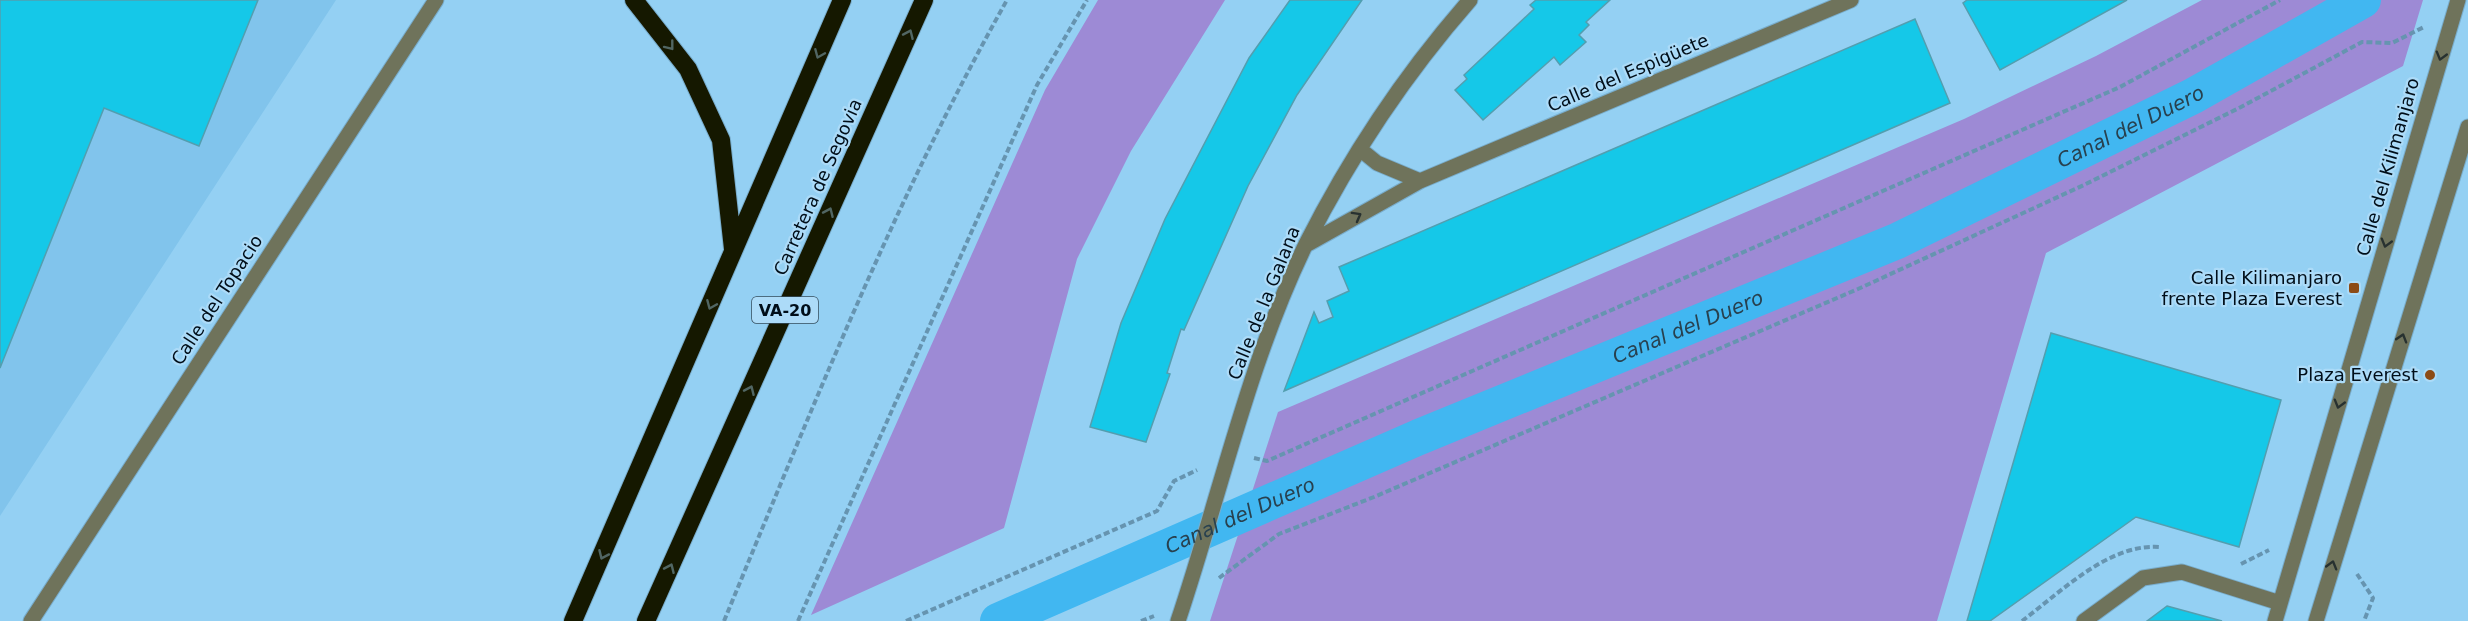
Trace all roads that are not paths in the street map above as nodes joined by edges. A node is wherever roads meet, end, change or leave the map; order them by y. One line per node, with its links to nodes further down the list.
1 (436, 0): 15 (street, Calle del Topacio)
2 (634, 0): 12 (highway, one-way to 12)
3 (842, 0): 12 (highway, one-way to 12)
4 (924, 0): 17 (highway, Carretera de Segovia / VA-20, one-way to 4)
5 (1470, 0): 9 (street, Calle de la Galana)
6 (1851, 0): 10 (street, Calle del Espigüete)
7 (2456, 6): 13 (street, Calle del Kilimanjaro, one-way to 13)
8 (2468, 127): 20 (street, one-way to 8)
9 (1361, 150): 10 (street); 11 (street, Calle de la Galana)
10 (1420, 181): 11 (street, Calle del Espigüete, one-way to 10)
11 (1306, 244): 14 (street, Calle de la Galana)
12 (734, 251): 16 (highway, one-way to 16)
13 (2280, 603): 18 (street); 19 (street, Calle del Kilimanjaro)
14 (1180, 614)
15 (31, 621)
16 (573, 621)
17 (646, 621)
18 (2084, 621)
19 (2275, 621)
20 (2316, 621)

